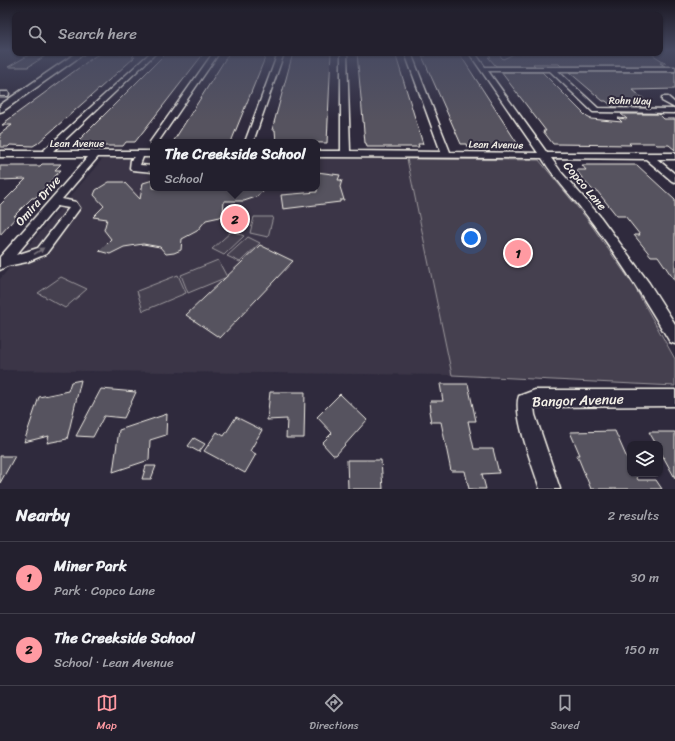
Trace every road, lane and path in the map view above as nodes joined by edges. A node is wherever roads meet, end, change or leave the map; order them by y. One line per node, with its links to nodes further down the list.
1 (35, 74): 10 (main road)
2 (51, 74): 13 (main road)
3 (131, 74): 18 (street)
4 (202, 74): 15 (street)
5 (274, 74): 16 (street)
6 (344, 74): 22 (street)
7 (416, 74): 23 (street)
8 (486, 74): 24 (street, Copco Lane)
9 (557, 74): 14 (street, Rohn Way)
10 (7, 92)
11 (665, 98): 12 (street, Rohn Way)
12 (675, 106)
13 (0, 109)
14 (675, 111)
15 (157, 139)
16 (250, 139)
17 (0, 154): 18 (street, Lean Avenue)
18 (45, 154): 19 (street, Lean Avenue)
19 (95, 154): 20 (street, Lean Avenue); 29 (street, Omira Drive)
20 (146, 154): 27 (street)
21 (320, 154): 22 (street, Lean Avenue)
22 (346, 154): 23 (street, Lean Avenue)
23 (446, 154): 24 (street, Lean Avenue)
24 (544, 156): 25 (street, Lean Avenue); 31 (street, Copco Lane)
25 (648, 156): 26 (street, Lean Avenue); 28 (street)
26 (675, 156)
27 (150, 169)
28 (675, 179)
29 (55, 202): 30 (street, Omira Drive); 30 (street, one-way to 29)
30 (1, 263)
31 (675, 337)
32 (675, 398): 33 (street, Bangor Avenue)
33 (550, 489)

